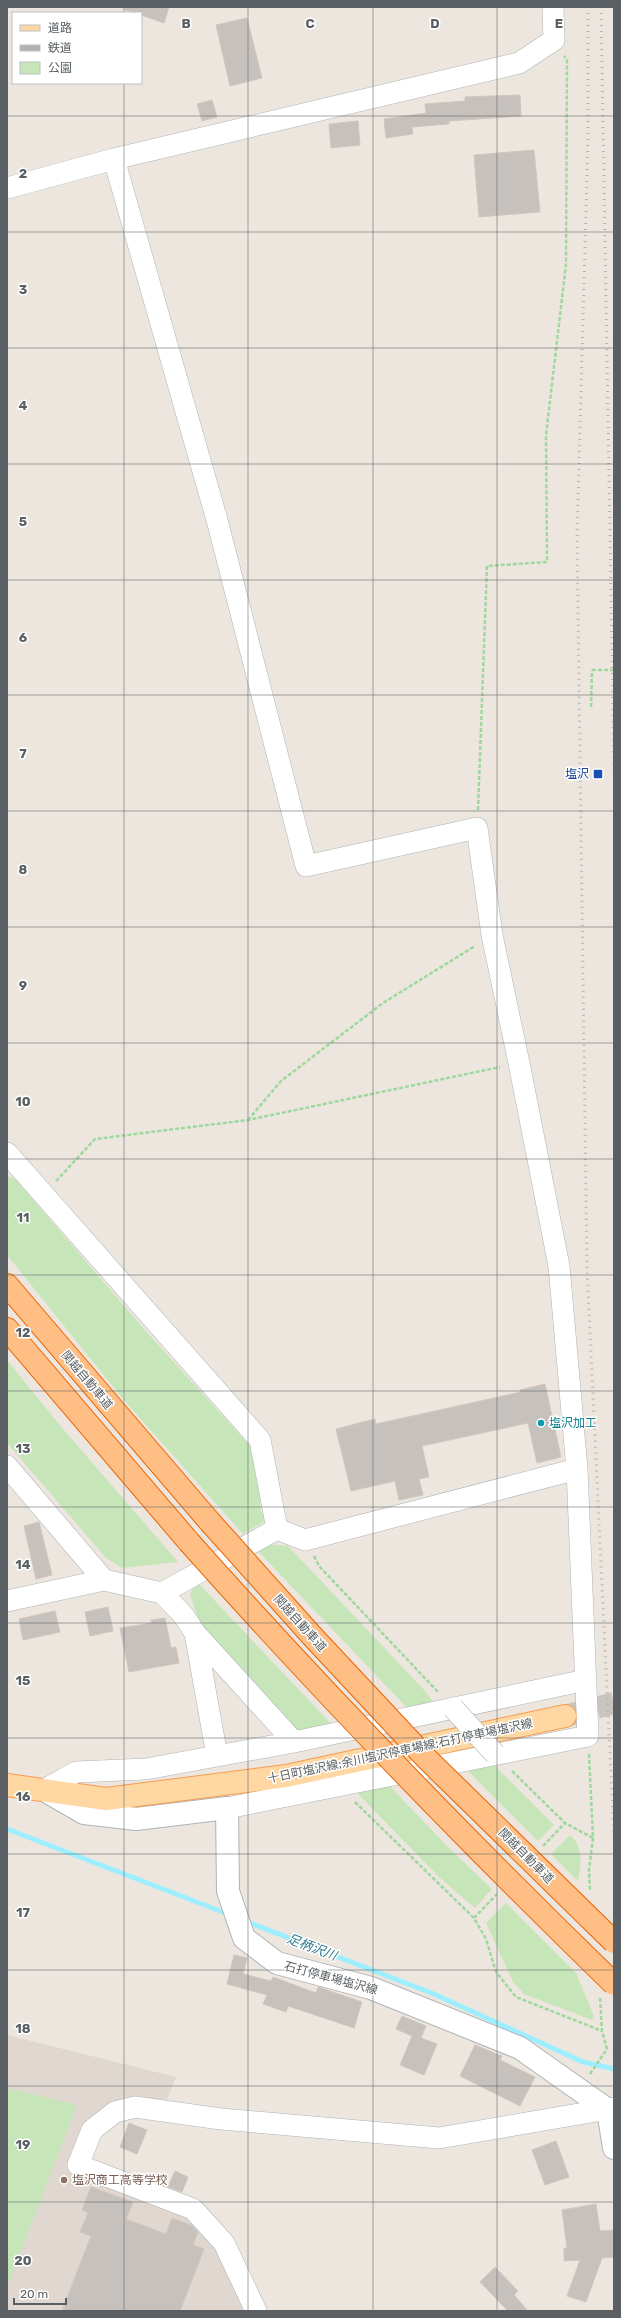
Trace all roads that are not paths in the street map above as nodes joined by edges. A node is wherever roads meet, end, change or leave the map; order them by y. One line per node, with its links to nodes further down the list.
1 (553, 7): 2 (street)
2 (114, 159): 3 (street); 8 (street)
3 (7, 188)
4 (7, 1153): 9 (street)
5 (7, 1285): 23 (highway, 関越自動車道, bridge)
6 (7, 1328): 24 (highway, bridge)
7 (7, 1466): 10 (street)
8 (577, 1469): 9 (street); 14 (street)
9 (277, 1529): 11 (street)
10 (104, 1580): 11 (street); 12 (street)
11 (162, 1593): 13 (street)
12 (7, 1601)
13 (195, 1633): 17 (street); 19 (street)
14 (586, 1680): 15 (street); 18 (street)
15 (453, 1708): 17 (street); 18 (street, bridge)
16 (565, 1716): 21 (main road, 十日町塩沢線;余川塩沢停車場線;石打停車場塩沢線)
17 (294, 1742): 19 (street)
18 (495, 1754): 22 (street)
19 (217, 1756): 21 (street)
20 (7, 1785): 21 (main road, 十日町塩沢線;余川塩沢停車場線;石打停車場塩沢線)
21 (44, 1790): 22 (main road)
22 (227, 1808): 25 (main road, 石打停車場塩沢線)
23 (614, 1942)
24 (614, 1984)
25 (611, 2109): 26 (main road); 27 (street)
26 (614, 2148)
27 (256, 2311)

